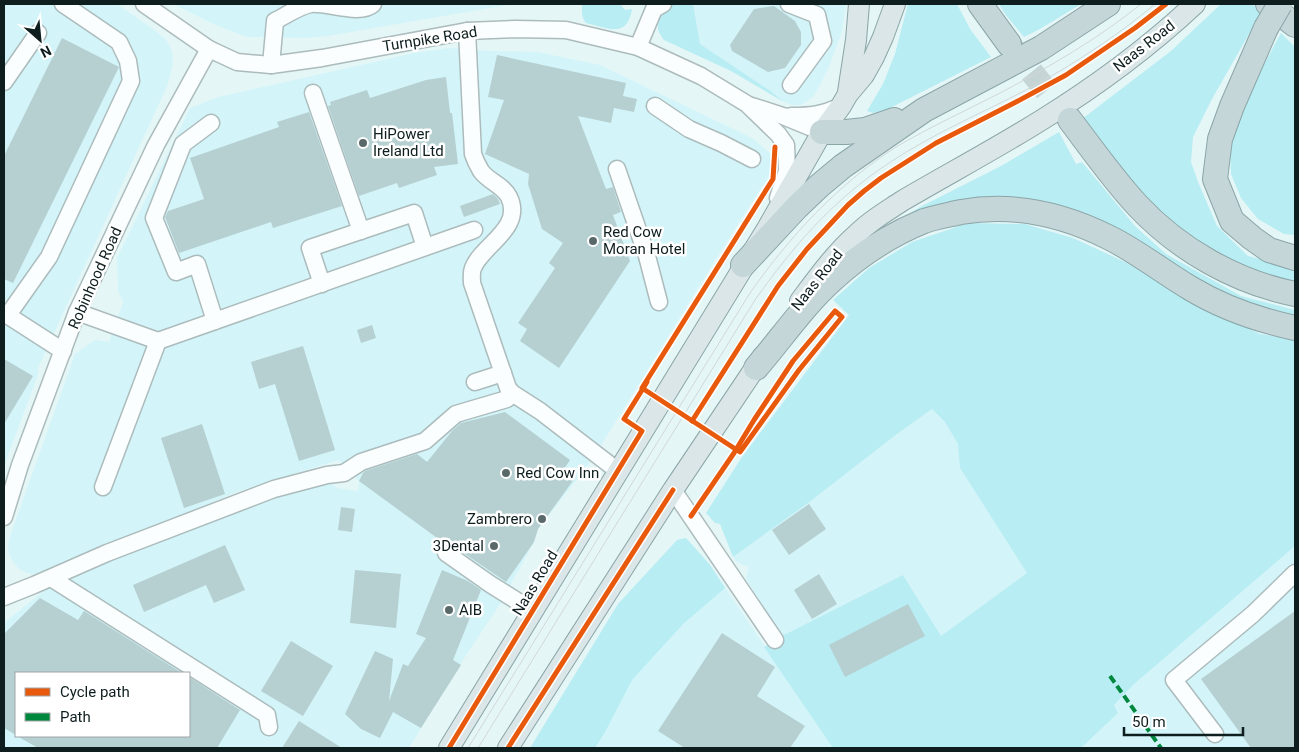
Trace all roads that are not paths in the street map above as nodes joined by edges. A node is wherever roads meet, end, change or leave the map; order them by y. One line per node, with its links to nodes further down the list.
1 (63, 4): 43 (street)
2 (144, 4): 18 (street, Turnpike Road)
3 (373, 4): 19 (street)
4 (663, 4): 17 (street)
5 (789, 4): 21 (street)
6 (859, 4): 23 (main road)
7 (895, 4): 23 (main road, Naas Road)
8 (980, 4): 16 (highway)
9 (1108, 4): 26 (highway)
10 (1195, 4): 48 (main road, Naas Road)
11 (1268, 4): 13 (highway)
12 (1280, 4): 37 (highway, bridge)
13 (1295, 25)
14 (467, 31): 17 (street, Turnpike Road); 19 (street, Turnpike Road); 49 (street)
15 (38, 33): 20 (street)
16 (1009, 44)
17 (638, 47): 24 (street, Turnpike Road)
18 (209, 49): 19 (street, Turnpike Road); 42 (street, Robinhood Road)
19 (271, 65)
20 (4, 82)
21 (791, 85)
22 (313, 93): 35 (street)
23 (844, 100): 27 (street); 30 (main road, Naas Road)
24 (747, 104): 27 (street); 33 (street)
25 (655, 106): 31 (street)
26 (924, 110): 30 (highway); 38 (highway)
27 (783, 116): 30 (street)
28 (1070, 120): 40 (highway)
29 (211, 123): 44 (street)
30 (822, 132): 33 (main road, Naas Road)
31 (752, 159)
32 (618, 168): 41 (street)
33 (768, 227): 38 (main road, Naas Road)
34 (474, 230): 36 (street)
35 (361, 231): 36 (street); 39 (street)
36 (425, 247): 39 (street)
37 (1295, 258)
38 (743, 265): 52 (main road, Naas Road)
39 (322, 284): 44 (street)
40 (1295, 294)
41 (659, 302)
42 (77, 312): 46 (street); 47 (street, Robinhood Road)
43 (6, 314): 47 (street)
44 (215, 321): 46 (street)
45 (1295, 328): 48 (highway)
46 (158, 341): 53 (street)
47 (63, 352): 55 (street, Robinhood Road)
48 (756, 368): 54 (main road, Naas Road)
49 (503, 373): 50 (street); 51 (street)
50 (475, 382)
51 (512, 393): 52 (street); 58 (street)
52 (618, 471): 60 (main road, Naas Road)
53 (103, 486)
54 (673, 490): 61 (street); 65 (main road, Naas Road)
55 (4, 517)
56 (446, 553): 60 (street)
57 (1295, 573): 63 (street)
58 (51, 578): 59 (street); 62 (street)
59 (4, 597)
60 (533, 611): 64 (main road, Naas Road)
61 (775, 640)
62 (269, 727)
63 (1214, 734)
64 (449, 748)
65 (508, 748)

